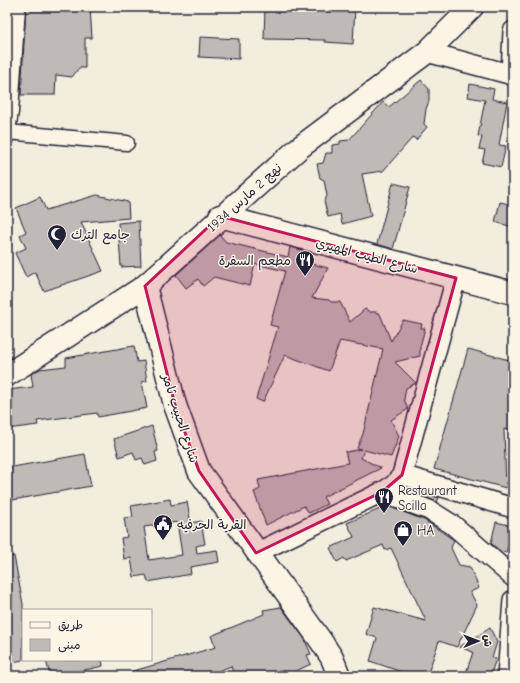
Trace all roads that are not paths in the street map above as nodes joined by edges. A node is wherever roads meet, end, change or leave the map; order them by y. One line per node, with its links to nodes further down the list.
1 (18, 7): 6 (street)
2 (472, 7): 4 (street, نهج 2 مارس 1934)
3 (513, 31): 5 (street)
4 (427, 52): 5 (street); 8 (street, نهج 2 مارس 1934)
5 (512, 75)
6 (7, 134): 7 (street)
7 (127, 143)
8 (220, 216): 9 (street, شارع الطيب المهيري); 10 (street, نهج 2 مارس 1934)
9 (456, 278): 11 (street, شارع الطيب المهيري); 13 (street)
10 (145, 286): 12 (street, نهج 2 مارس 1934); 16 (street, شارع الحبيب ثامر)
11 (513, 293)
12 (7, 375)
13 (402, 475): 14 (street); 15 (street)
14 (382, 492): 16 (street); 17 (street)
15 (513, 508)
16 (256, 553): 19 (street, شارع الحبيب ثامر)
17 (513, 577)
18 (513, 600): 20 (street)
19 (339, 676)
20 (507, 676)

